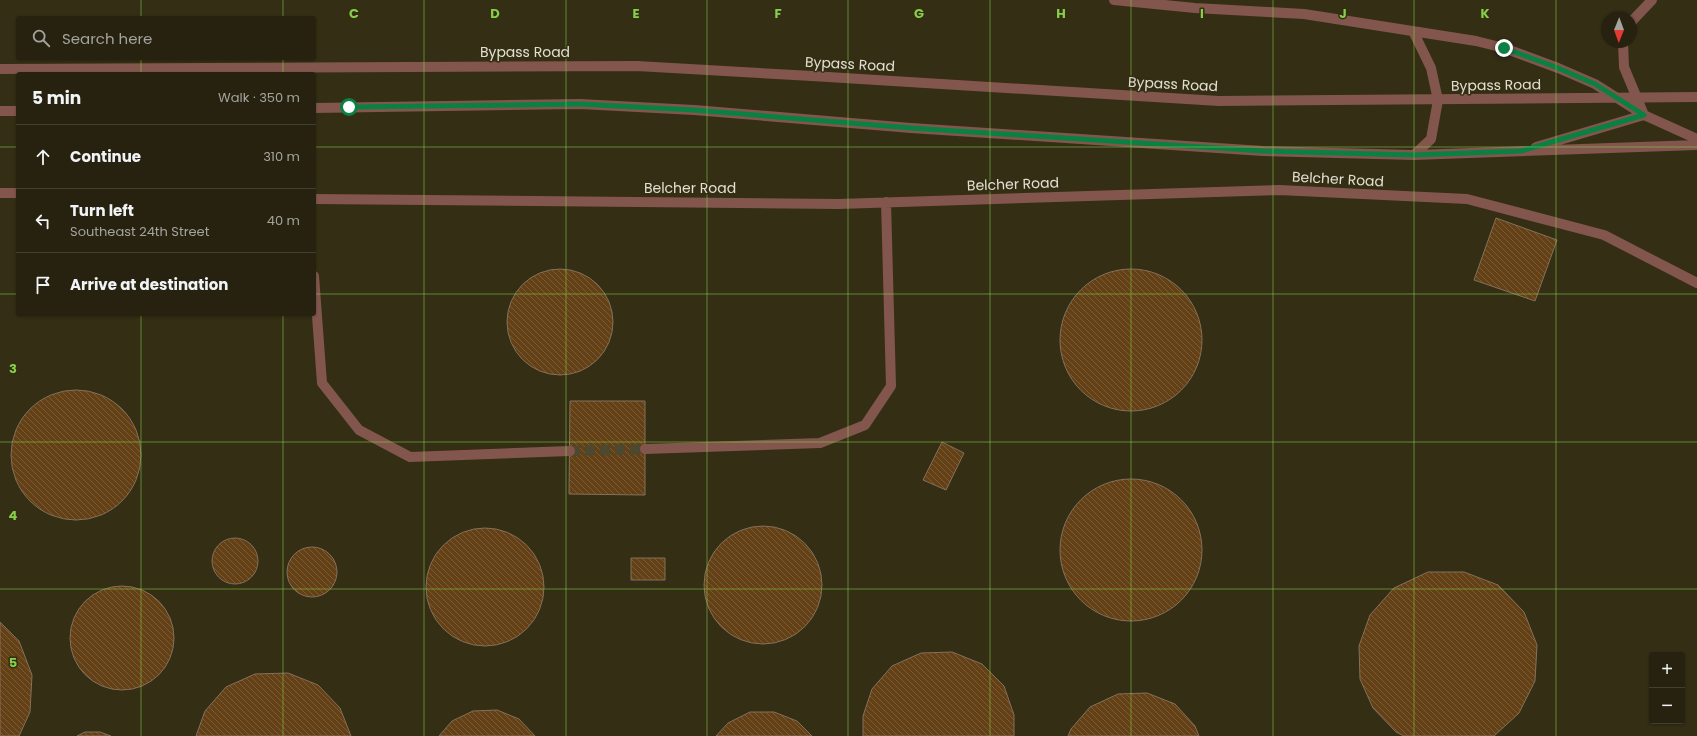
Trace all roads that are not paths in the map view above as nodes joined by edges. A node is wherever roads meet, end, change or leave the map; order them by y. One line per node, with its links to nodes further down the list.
1 (1114, 0): 4 (street)
2 (1652, 0): 3 (street)
3 (1637, 16)
4 (1413, 31): 11 (street); 15 (street)
5 (1623, 48): 11 (street)
6 (0, 69): 7 (street, Bypass Road, bridge)
7 (1697, 97)
8 (316, 108): 15 (street)
9 (0, 111): 10 (street)
10 (16, 111)
11 (1644, 115): 12 (street); 14 (street)
12 (1697, 139)
13 (1697, 145): 14 (street)
14 (1521, 151): 15 (street)
15 (1414, 155)
16 (0, 193): 17 (street)
17 (16, 193)
18 (316, 199): 19 (street, Belcher Road)
19 (886, 202): 20 (street, Belcher Road); 22 (street)
20 (1697, 283)
21 (316, 303): 23 (street)
22 (645, 449)
23 (570, 451)

